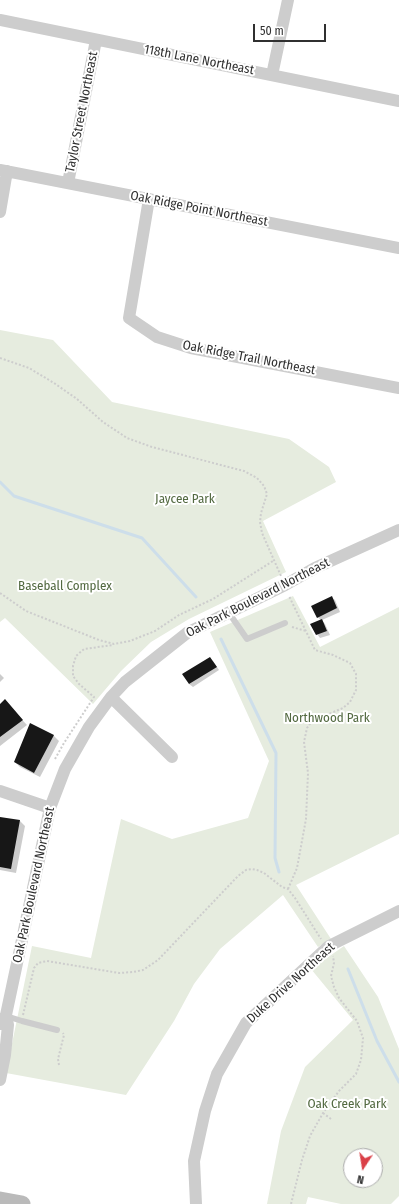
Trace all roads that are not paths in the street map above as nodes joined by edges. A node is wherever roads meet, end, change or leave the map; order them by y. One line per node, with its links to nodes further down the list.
1 (288, 0): 4 (street)
2 (0, 20): 3 (street, 118th Lane Northeast)
3 (96, 40): 4 (street, 118th Lane Northeast); 7 (street, Taylor Street Northeast)
4 (272, 75): 5 (street, 118th Lane Northeast)
5 (399, 101)
6 (4, 170): 7 (street, Oak Ridge Point Northeast); 9 (street)
7 (68, 183): 8 (street, Oak Ridge Point Northeast)
8 (149, 199): 10 (street, Oak Ridge Point Northeast); 11 (street, Oak Ridge Trail Northeast)
9 (0, 212)
10 (399, 248)
11 (399, 388)
12 (399, 530): 13 (street, Oak Park Boulevard Northeast)
13 (229, 613): 14 (lane); 15 (street, Oak Park Boulevard Northeast)
14 (285, 623)
15 (111, 697): 16 (street); 18 (street, Oak Park Boulevard Northeast)
16 (172, 757)
17 (0, 791): 18 (street)
18 (50, 808): 20 (street, Oak Park Boulevard Northeast)
19 (399, 911): 25 (street, Duke Drive Northeast)
20 (4, 1012): 21 (lane); 22 (street, Oak Park Boulevard Northeast)
21 (56, 1030)
22 (0, 1080)
23 (0, 1200): 24 (street)
24 (22, 1204)
25 (196, 1204)

